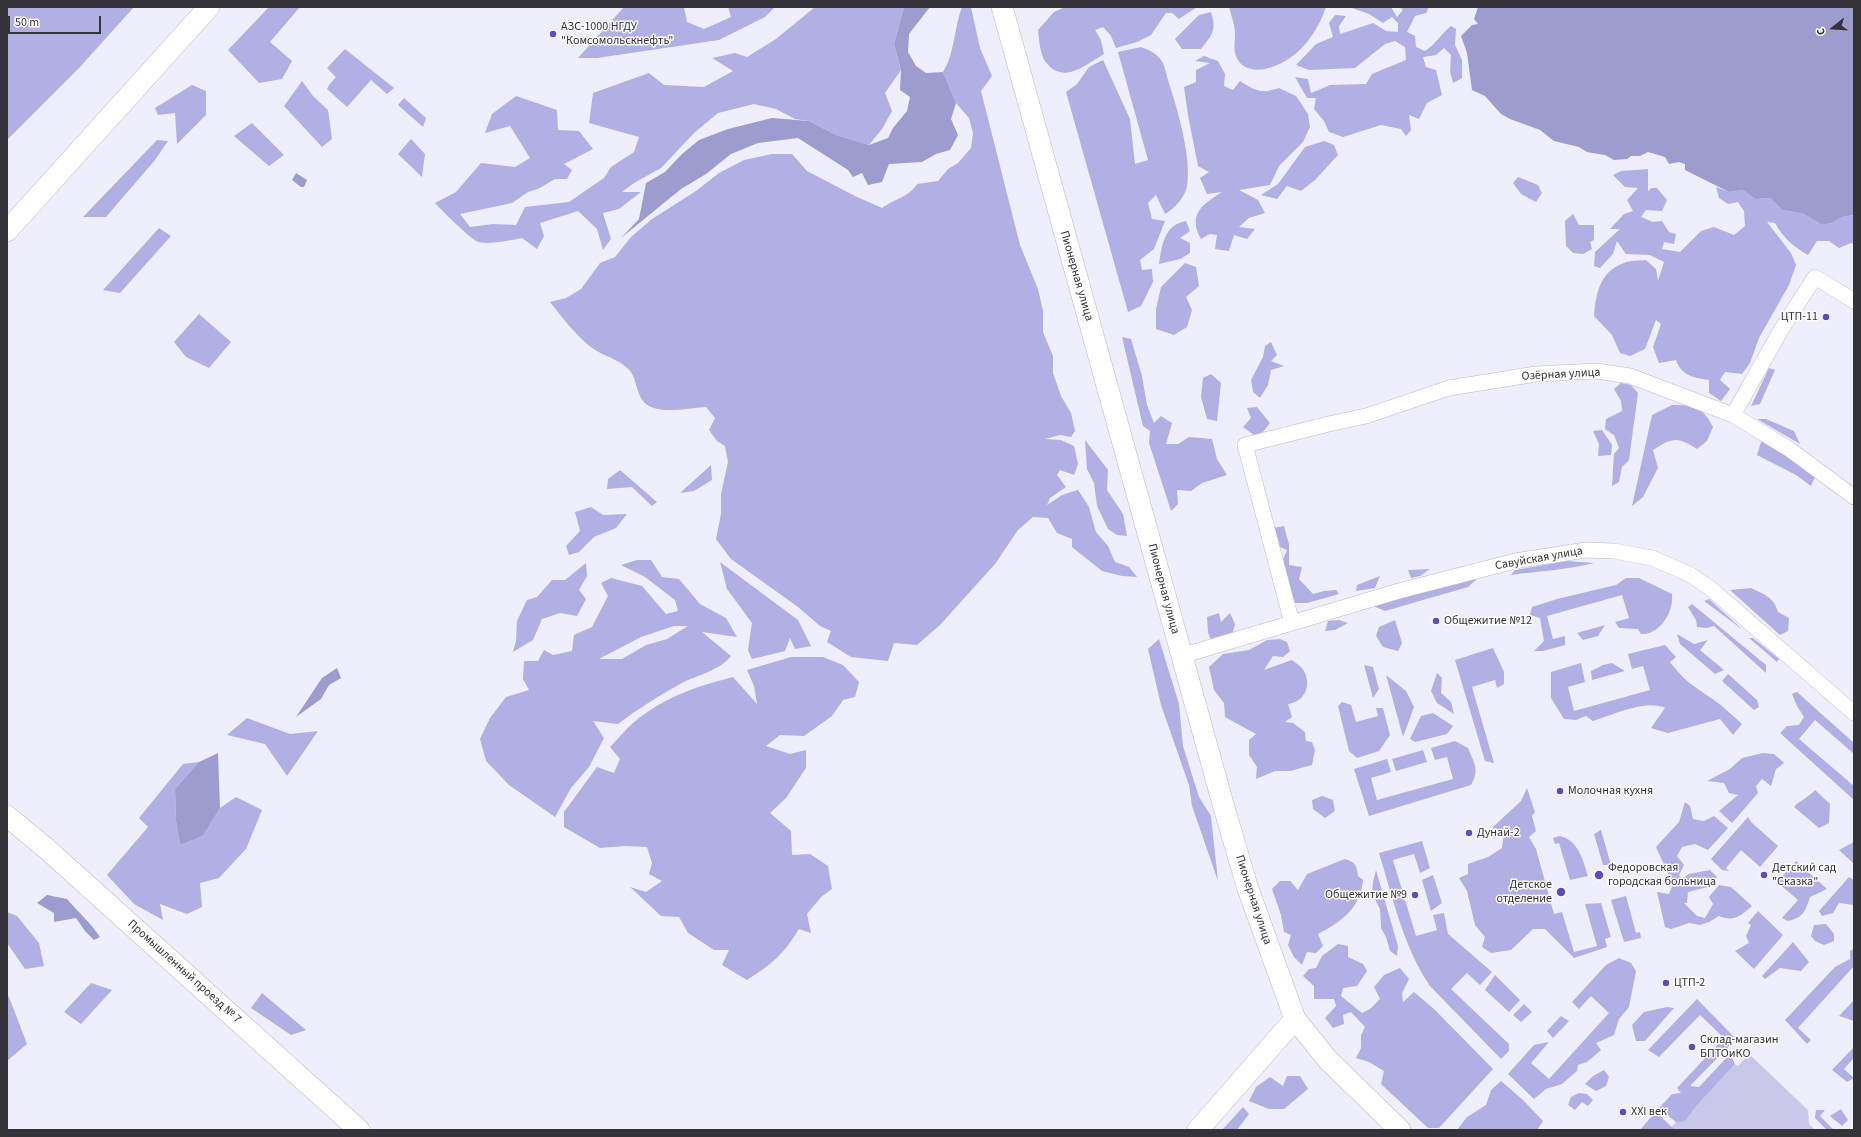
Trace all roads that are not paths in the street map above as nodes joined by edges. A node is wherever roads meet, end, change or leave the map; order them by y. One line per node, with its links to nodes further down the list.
1 (209, 7): 3 (main road)
2 (1002, 7): 8 (main road, Пионерная улица)
3 (7, 231)
4 (1854, 301): 5 (street)
5 (1733, 415): 6 (street, Озёрная улица); 7 (street, Озёрная улица)
6 (1854, 497)
7 (1292, 623): 8 (street, Савуйская улица); 9 (street, Савуйская улица)
8 (1181, 656): 11 (main road, Пионерная улица)
9 (1854, 713)
10 (7, 816): 12 (main road, Промышленный проезд № 7)
11 (1295, 1018): 13 (main road); 14 (main road, Пионерная улица)
12 (359, 1130)
13 (1198, 1130)
14 (1400, 1130)

